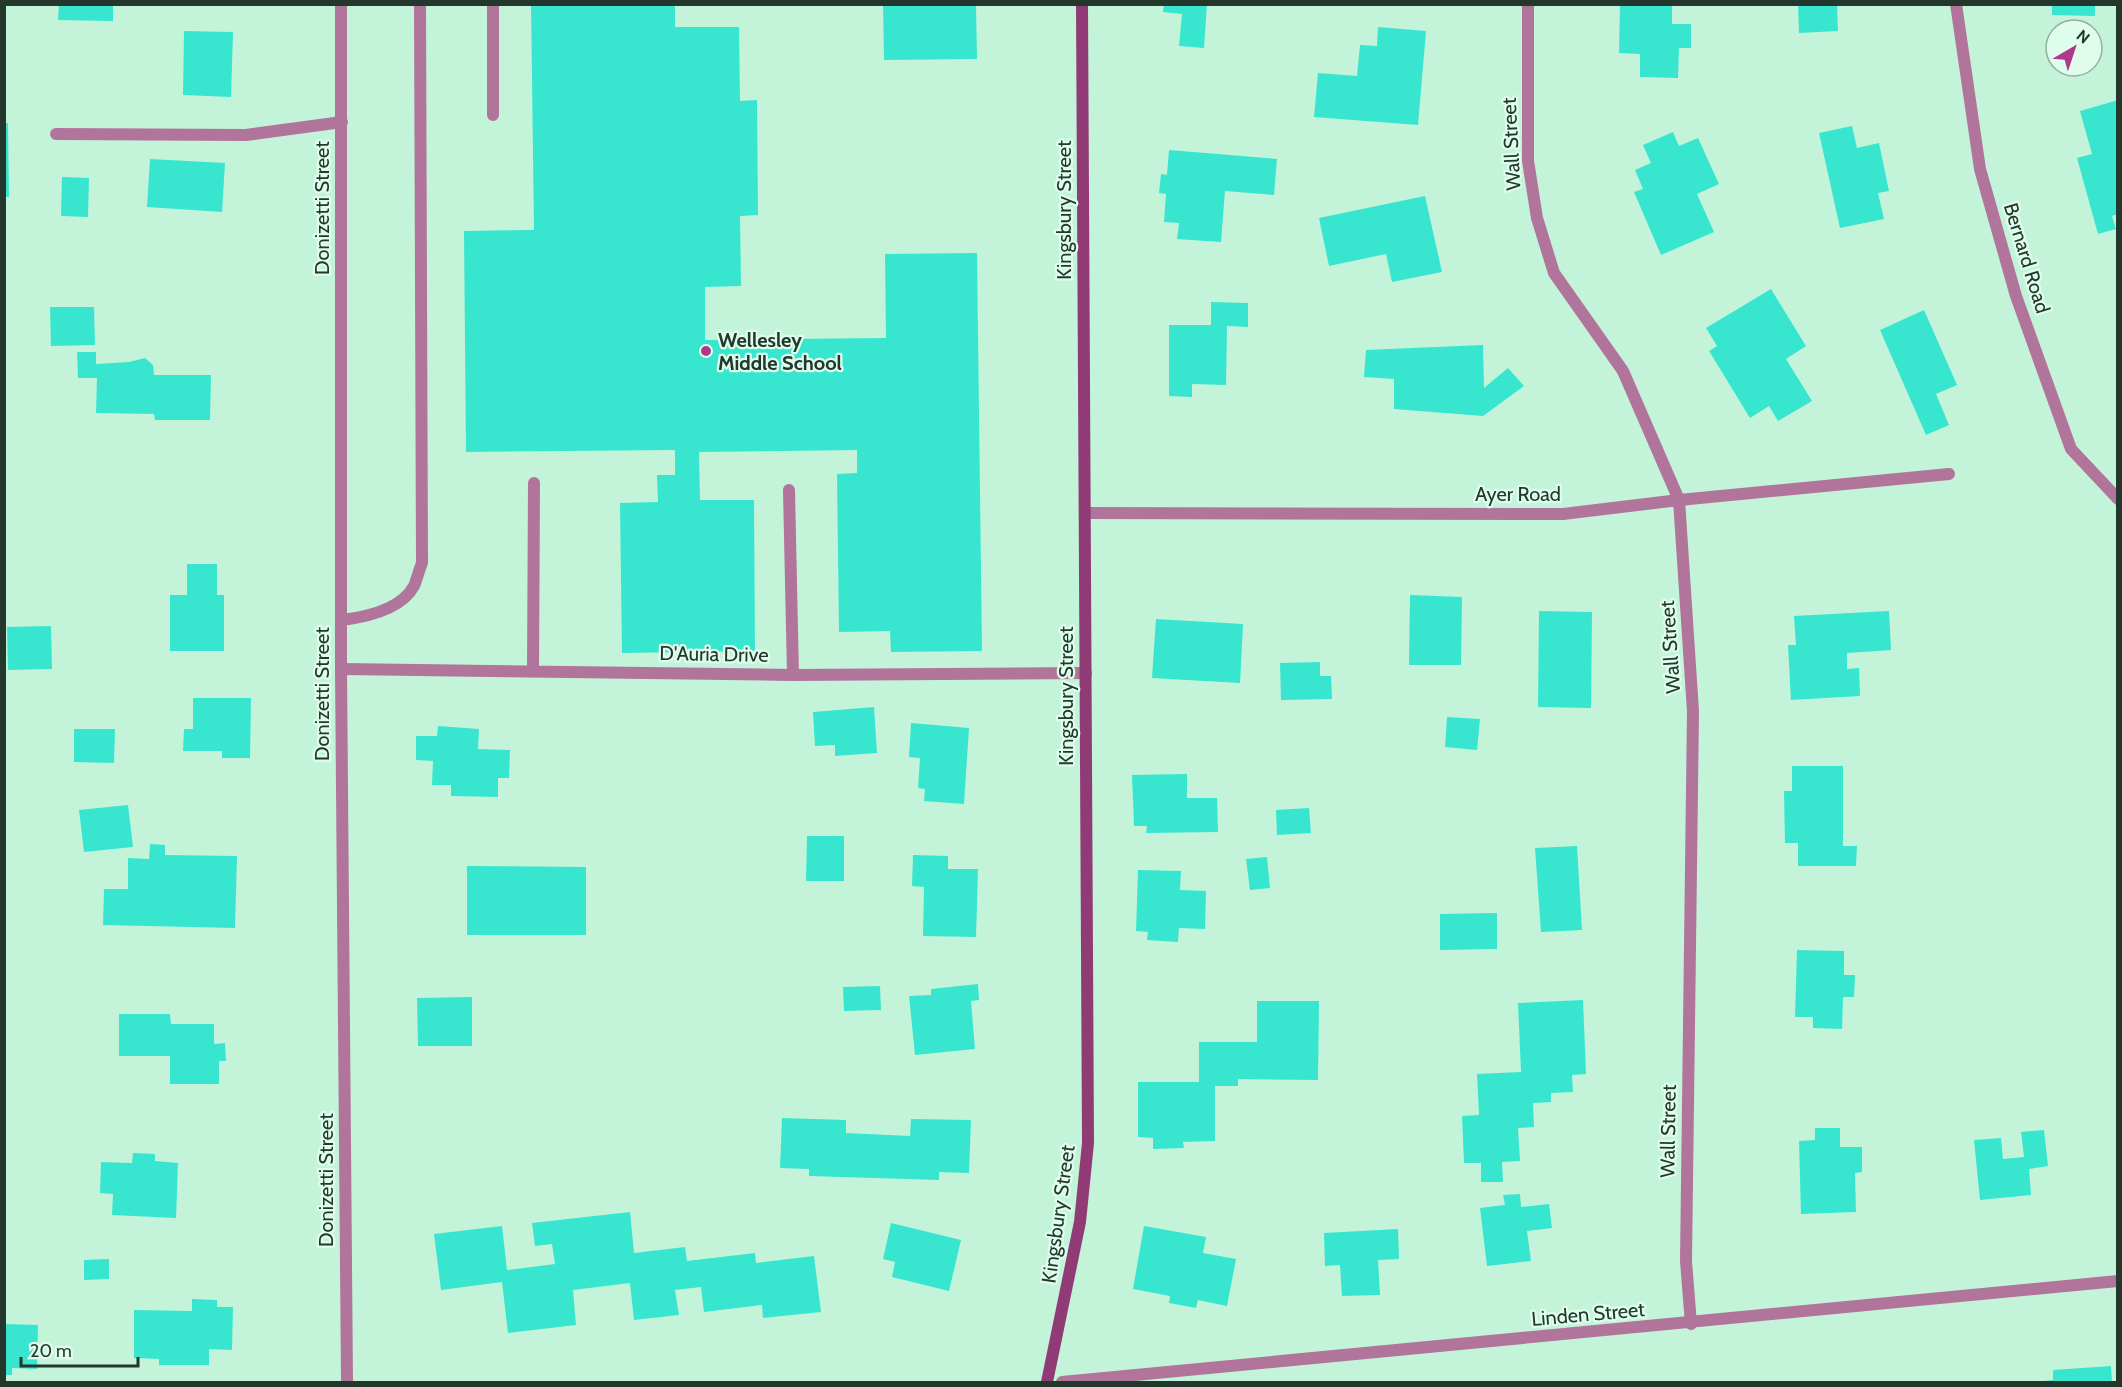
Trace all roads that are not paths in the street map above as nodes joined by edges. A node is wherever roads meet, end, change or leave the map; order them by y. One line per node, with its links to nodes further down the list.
1 (341, 4): 8 (street, Donizetti Street)
2 (420, 4): 16 (street)
3 (493, 4): 7 (street)
4 (1082, 4): 15 (main road, Kingsbury Street)
5 (1528, 4): 14 (street, Wall Street)
6 (1956, 4): 13 (street, Bernard Road)
7 (493, 115)
8 (342, 122): 9 (street); 16 (street, Donizetti Street)
9 (56, 134)
10 (1949, 474): 14 (street, Ayer Road)
11 (534, 483): 18 (street)
12 (789, 490): 20 (street)
13 (2118, 499)
14 (1679, 500): 15 (street, Ayer Road); 22 (street, Wall Street)
15 (1085, 513): 19 (main road, Kingsbury Street)
16 (342, 620): 17 (street, Donizetti Street)
17 (341, 669): 18 (street, D'Auria Drive); 23 (street, Donizetti Street)
18 (533, 672): 20 (street, D'Auria Drive)
19 (1086, 673): 20 (street, D'Auria Drive); 24 (main road, Kingsbury Street)
20 (793, 675)
21 (2118, 1281): 22 (street, Linden Street)
22 (1691, 1324): 25 (street, Linden Street)
23 (347, 1383)
24 (1047, 1383)
25 (1062, 1383)

